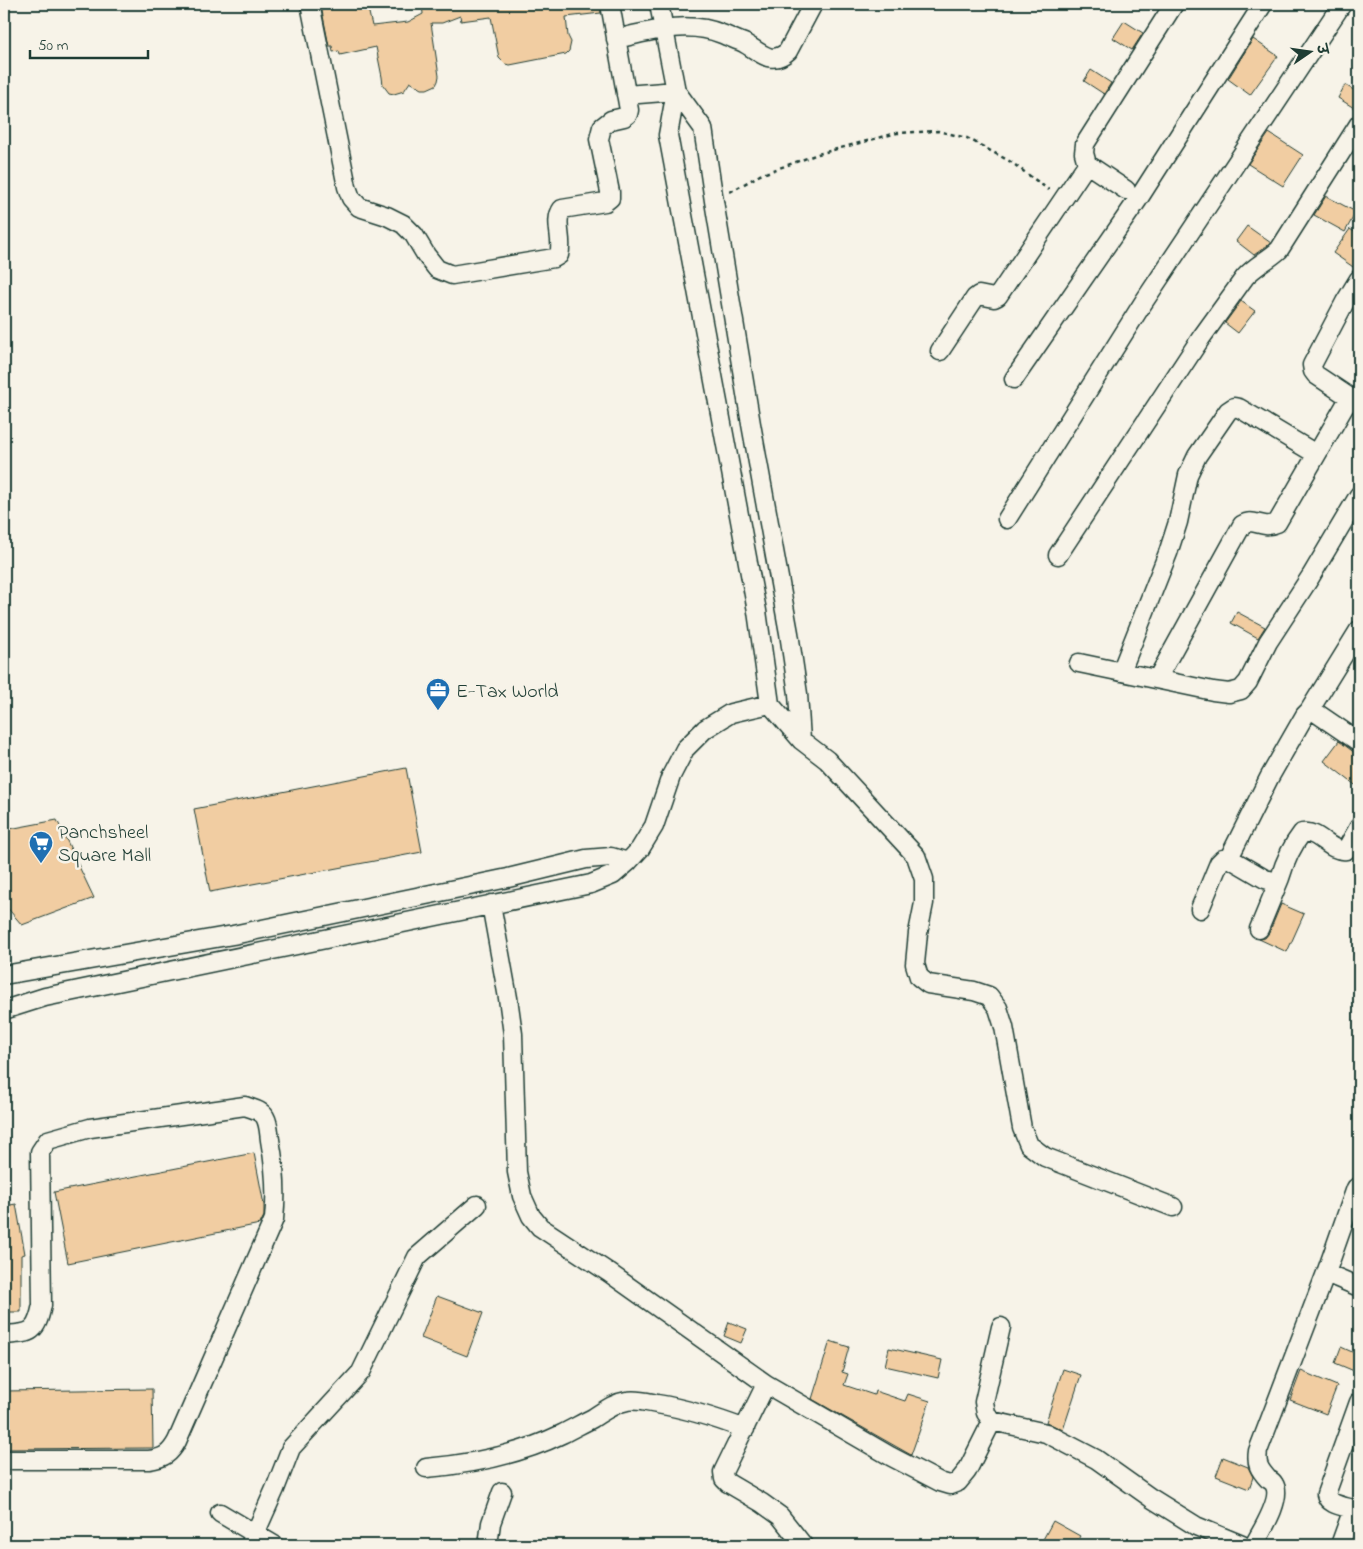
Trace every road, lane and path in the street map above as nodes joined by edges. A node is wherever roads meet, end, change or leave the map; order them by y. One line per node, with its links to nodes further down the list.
1 (310, 4): 11 (street)
2 (610, 4): 9 (street)
3 (659, 4): 8 (street)
4 (813, 4): 8 (street)
5 (1174, 4): 13 (street)
6 (1263, 4): 19 (street)
7 (1342, 4): 23 (street)
8 (664, 28): 9 (street); 10 (street)
9 (616, 39): 11 (street)
10 (676, 91): 11 (street); 16 (street); 29 (street)
11 (626, 95)
12 (1359, 124): 24 (street)
13 (1087, 164): 14 (street); 15 (street)
14 (1126, 190)
15 (1063, 200): 16 (path); 18 (street)
16 (714, 201): 31 (street)
17 (1359, 279): 20 (street)
18 (940, 351)
19 (1014, 379)
20 (1354, 400): 21 (street)
21 (1316, 454): 27 (street); 28 (street)
22 (1359, 495): 28 (street)
23 (1007, 519)
24 (1058, 555)
25 (1358, 633): 30 (street)
26 (1079, 663): 27 (street)
27 (1121, 672): 28 (street)
28 (1157, 679)
29 (770, 704): 31 (street); 35 (street)
30 (1309, 711): 32 (street); 34 (street)
31 (802, 740): 48 (street)
32 (1359, 742)
33 (1359, 827): 36 (street)
34 (1229, 858): 36 (street); 40 (street)
35 (628, 862): 37 (street); 38 (street)
36 (1280, 878): 41 (street)
37 (466, 886): 39 (street); 42 (street)
38 (491, 904): 39 (street); 53 (street)
39 (470, 909): 44 (street)
40 (1200, 909)
41 (1259, 929)
42 (40, 969): 43 (street); 44 (street)
43 (4, 975)
44 (45, 997): 45 (street)
45 (4, 1010)
46 (1356, 1188): 49 (street)
47 (477, 1206): 61 (street)
48 (1173, 1207)
49 (1326, 1273): 50 (street); 67 (street)
50 (1359, 1286)
51 (1001, 1327): 55 (street)
52 (4, 1335): 57 (street)
53 (766, 1384): 55 (street); 56 (street)
54 (1359, 1402): 68 (street)
55 (992, 1421): 62 (street)
56 (745, 1429): 58 (street); 65 (street)
57 (4, 1460)
58 (426, 1468)
59 (502, 1492): 64 (street)
60 (220, 1513): 61 (street)
61 (252, 1540): 63 (street)
62 (1214, 1540): 66 (street)
63 (274, 1545)
64 (488, 1545)
65 (801, 1545)
66 (1242, 1545)
67 (1254, 1545)
68 (1340, 1545)

